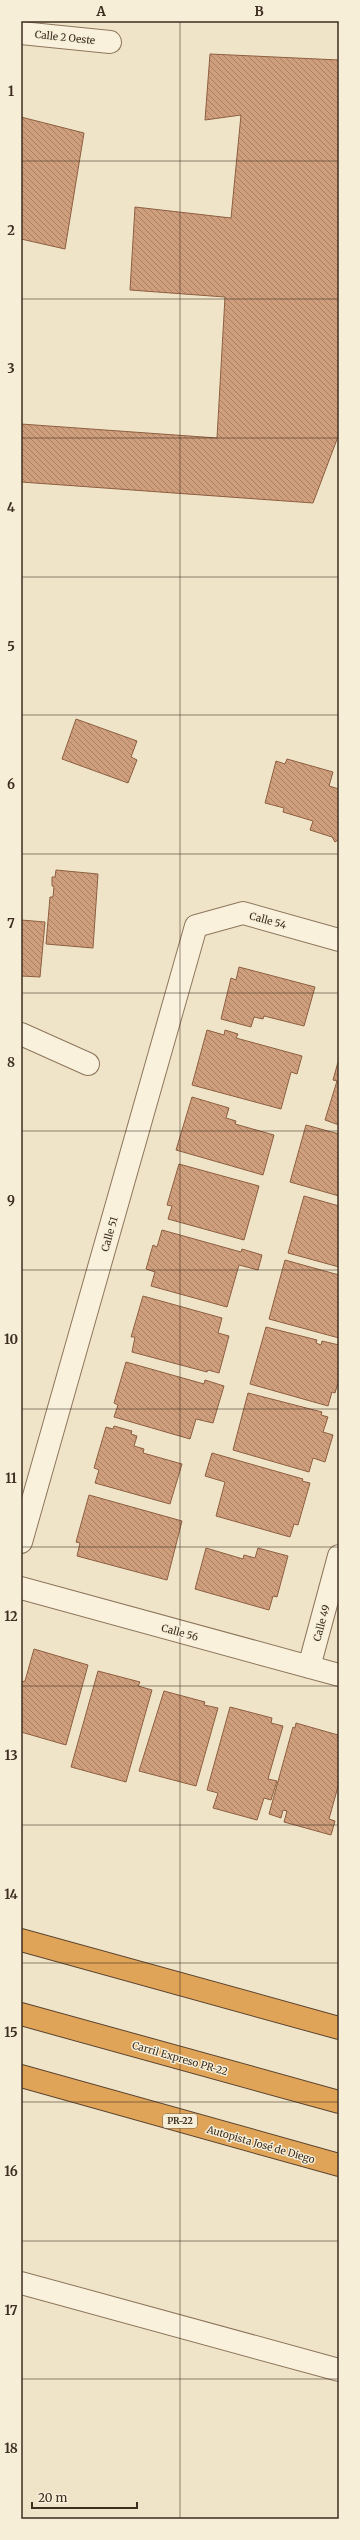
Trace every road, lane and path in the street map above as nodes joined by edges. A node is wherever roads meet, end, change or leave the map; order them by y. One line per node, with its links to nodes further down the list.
1 (21, 32): 2 (street, Calle 2 Oeste)
2 (110, 42)
3 (196, 926): 4 (street, Calle 54); 7 (street, Calle 51)
4 (339, 940)
5 (21, 1034): 6 (street)
6 (88, 1064)
7 (21, 1542)
8 (339, 1556): 10 (street, Calle 49)
9 (21, 1588): 10 (street, Calle 56)
10 (309, 1667): 11 (street, Calle 56)
11 (339, 1675)
12 (21, 1940): 14 (highway)
13 (21, 2014): 16 (highway, Carril Expreso PR-22)
14 (339, 2028)
15 (21, 2076): 17 (highway, Autopista José de Diego / PR-22)
16 (339, 2102)
17 (339, 2165)
18 (21, 2282): 19 (street)
19 (339, 2370)

